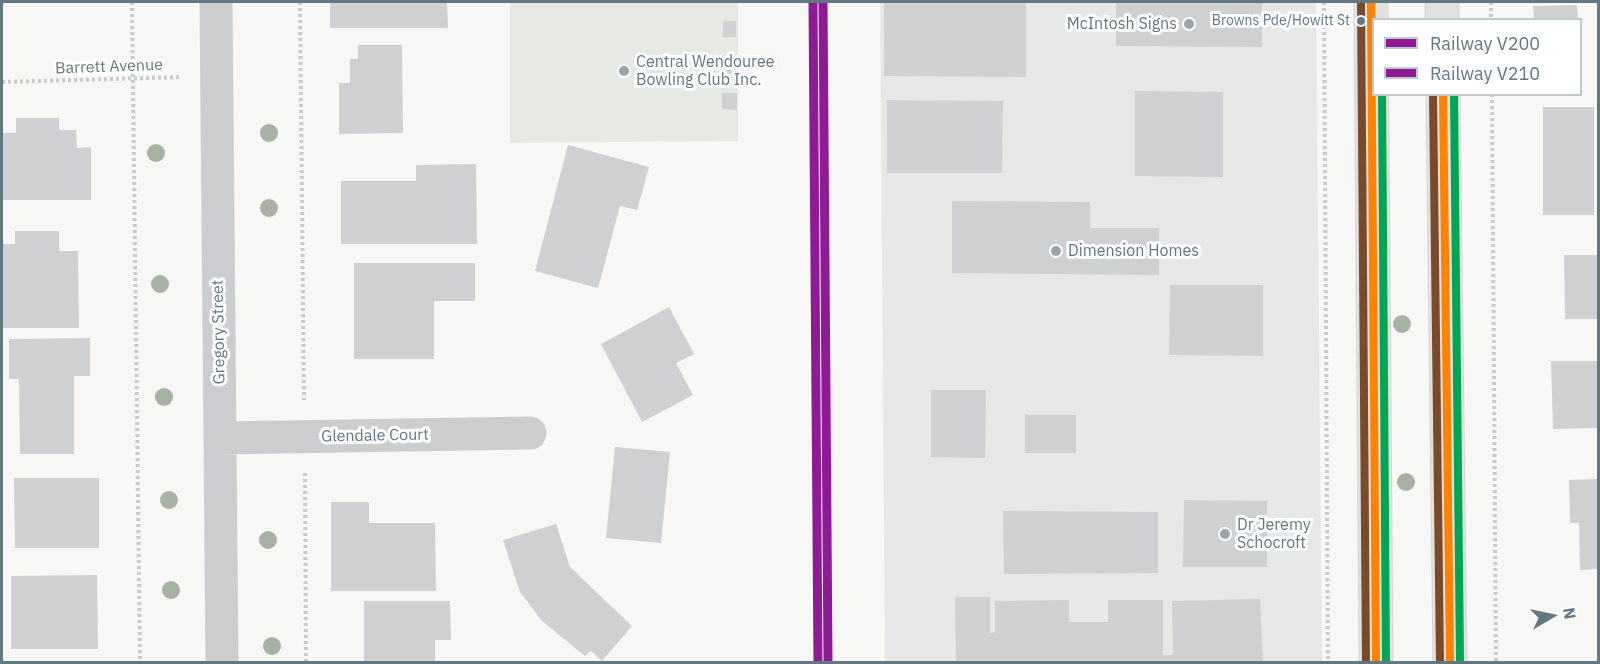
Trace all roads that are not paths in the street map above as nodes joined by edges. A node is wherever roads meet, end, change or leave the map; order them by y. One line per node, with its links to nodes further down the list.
1 (216, 2): 7 (street, Gregory Street)
2 (1371, 2): 9 (main road)
3 (1442, 2): 4 (main road)
4 (1442, 18)
5 (1443, 96): 10 (main road)
6 (530, 433): 7 (street, Glendale Court)
7 (220, 438): 8 (street, Gregory Street)
8 (222, 663)
9 (1376, 663)
10 (1450, 663)

